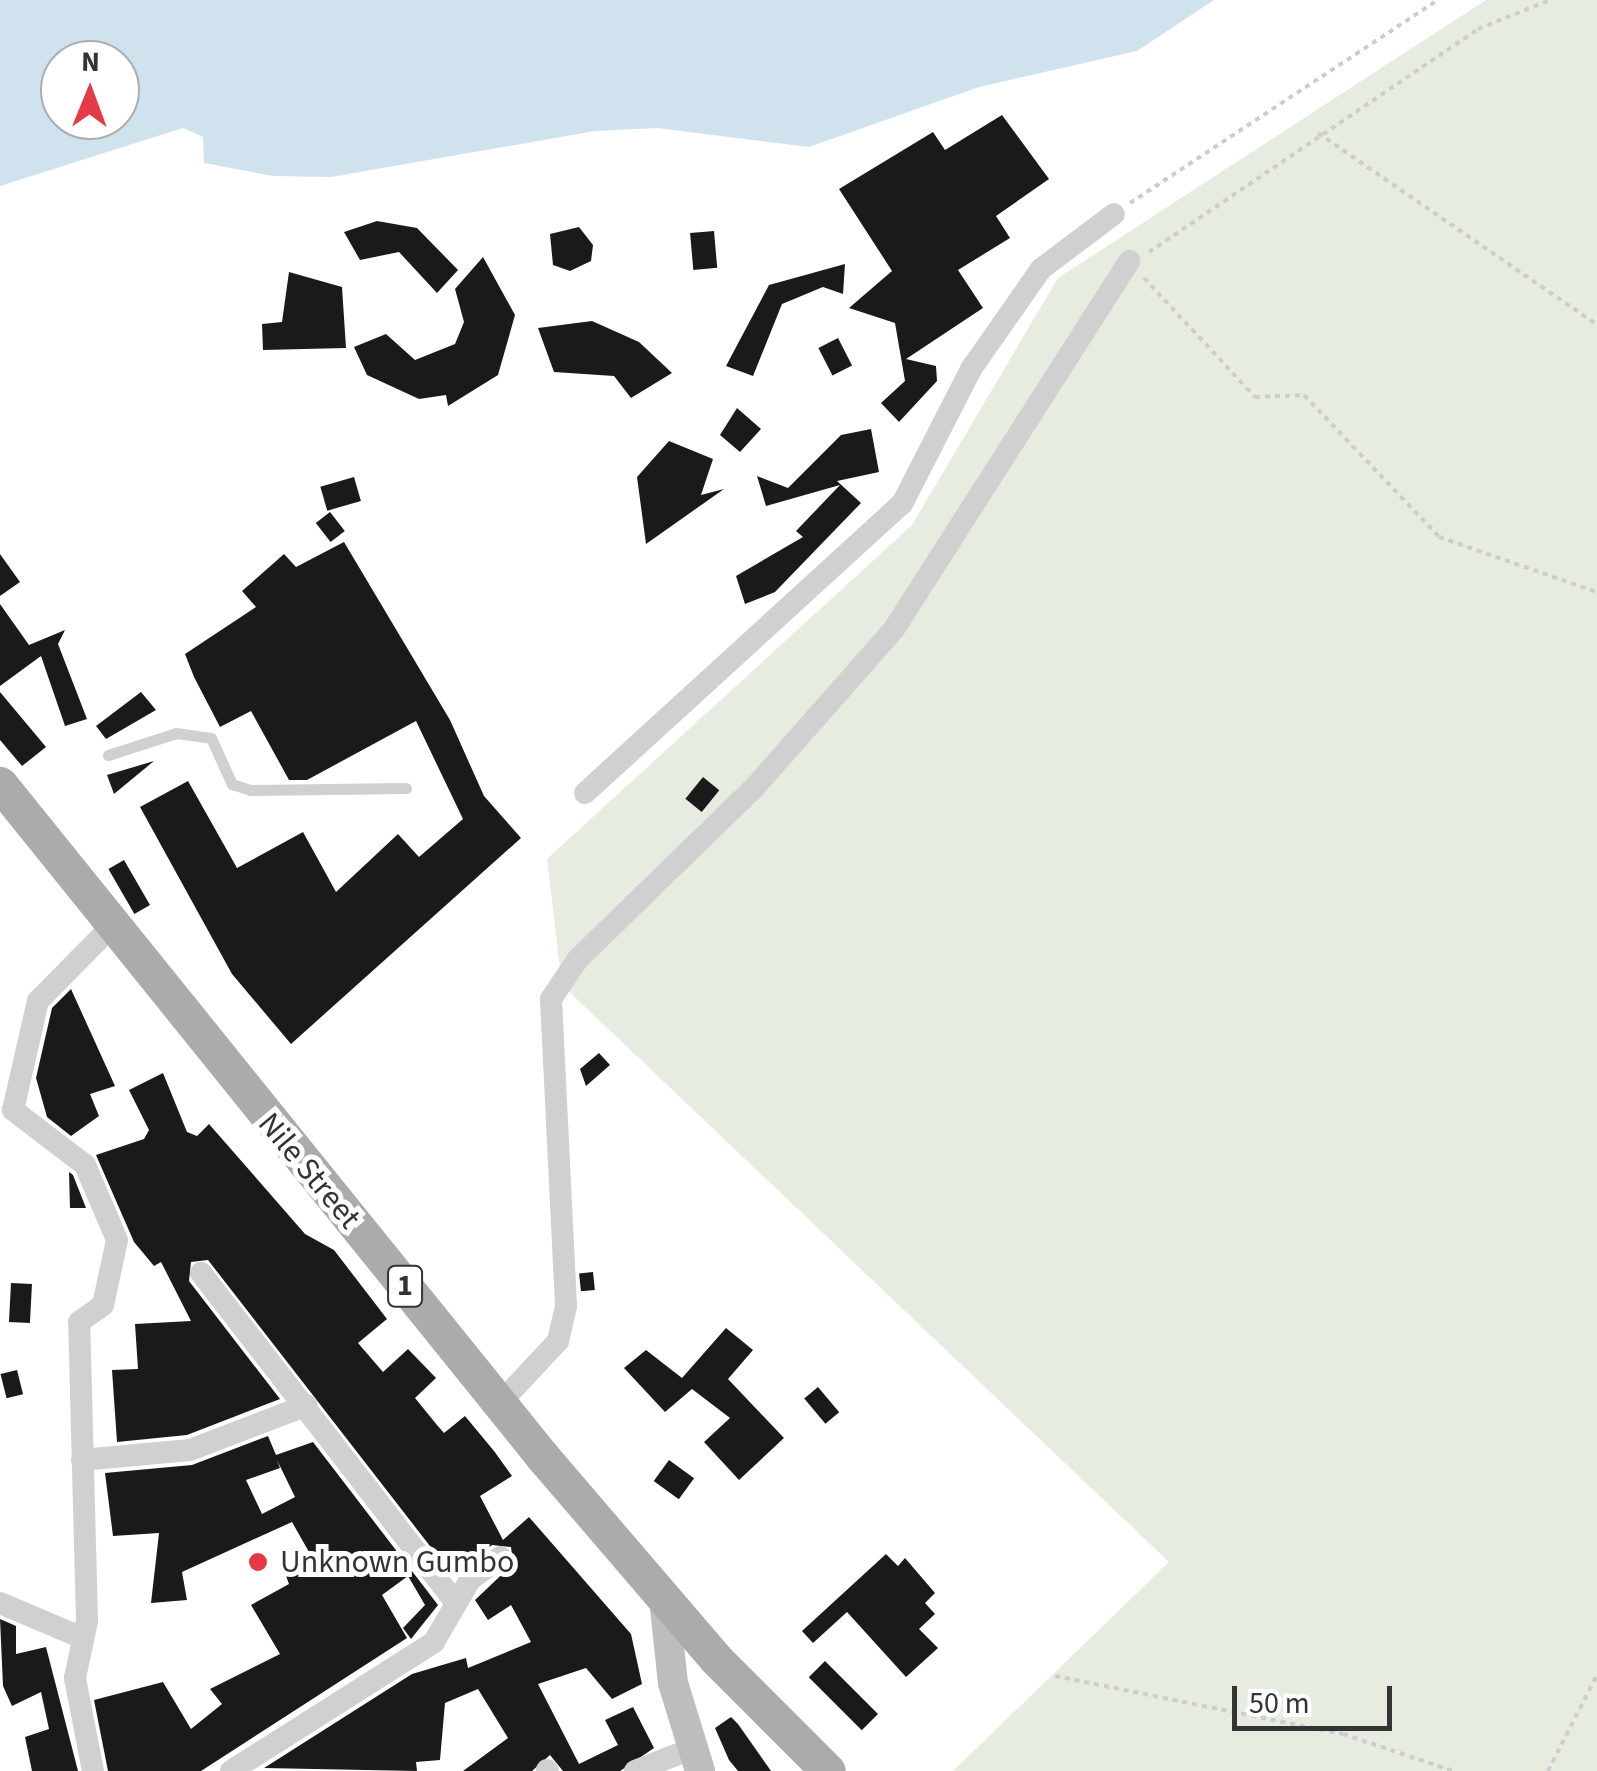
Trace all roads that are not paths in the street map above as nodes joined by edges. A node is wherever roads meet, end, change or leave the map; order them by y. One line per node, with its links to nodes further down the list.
1 (1114, 214): 6 (street)
2 (1129, 262): 11 (street)
3 (108, 754): 5 (lane)
4 (0, 784): 7 (main road, Nile Street / 1)
5 (406, 788)
6 (586, 793)
7 (113, 926): 8 (street); 11 (main road, Nile Street / 1)
8 (11, 1044): 9 (street)
9 (6, 1113): 13 (street)
10 (201, 1273): 12 (street)
11 (502, 1400): 15 (main road, Nile Street / 1)
12 (307, 1406): 13 (street); 16 (street)
13 (82, 1460): 18 (street)
14 (500, 1557): 16 (street)
15 (664, 1599): 19 (main road); 23 (main road, Nile Street / 1)
16 (455, 1602): 21 (street)
17 (0, 1604): 18 (street)
18 (78, 1636): 20 (street)
19 (695, 1760): 22 (street)
20 (93, 1771)
21 (232, 1771)
22 (635, 1771)
23 (828, 1771)

